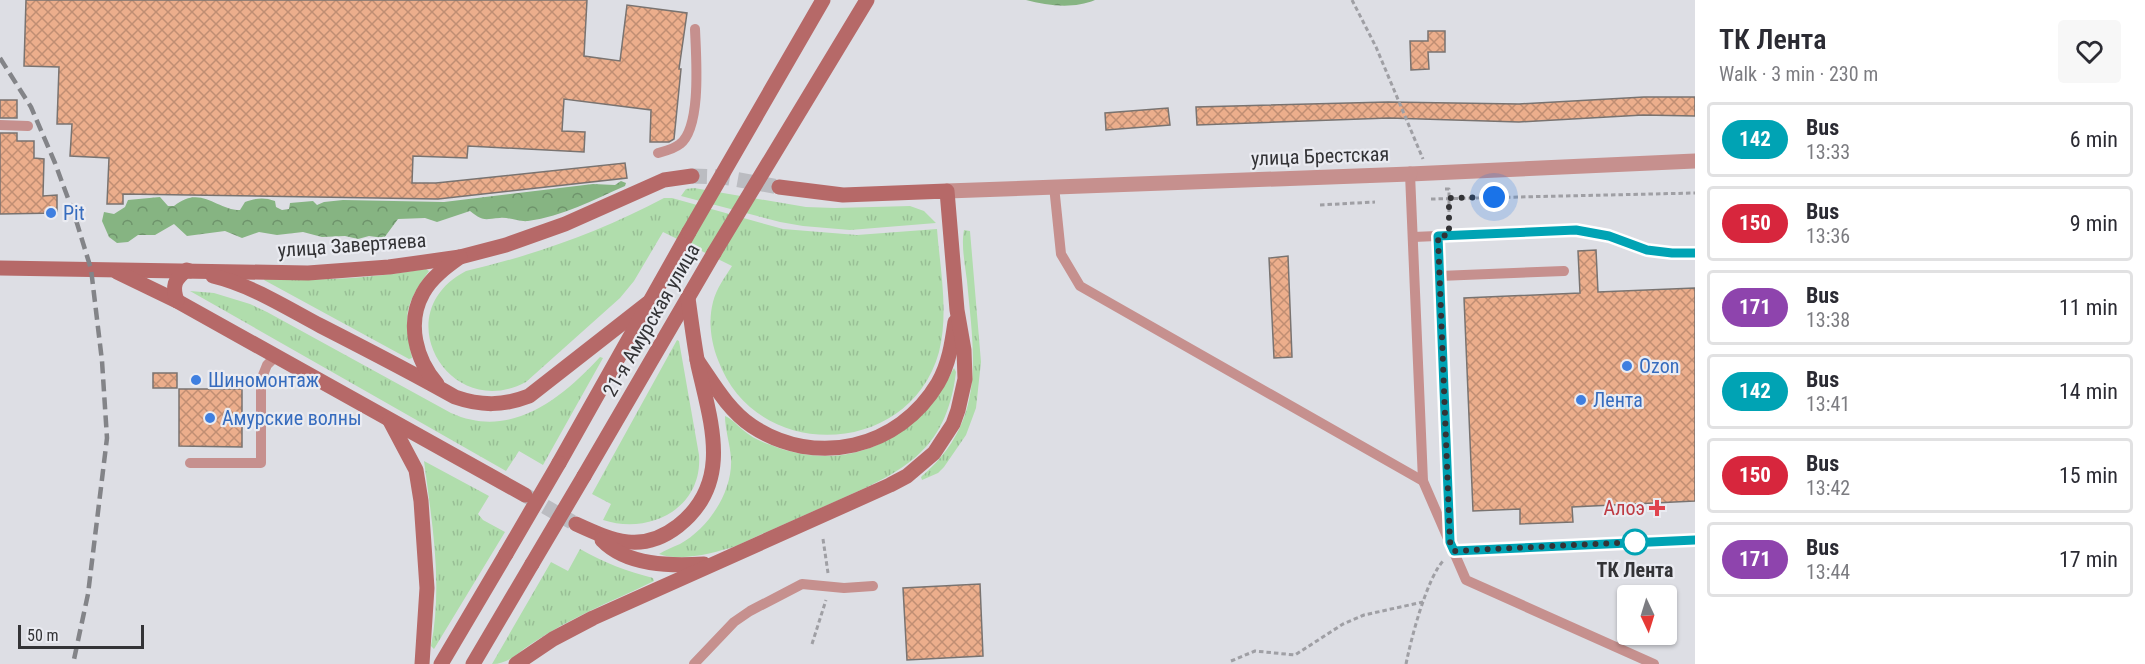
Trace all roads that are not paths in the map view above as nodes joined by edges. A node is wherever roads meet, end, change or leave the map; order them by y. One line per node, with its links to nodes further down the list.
1 (823, 0): 24 (main road, 21-я Амурская улица, bridge)
2 (867, 0): 22 (main road, 21-я Амурская улица, bridge)
3 (695, 29): 6 (lane)
4 (0, 125): 5 (lane)
5 (28, 126)
6 (658, 153)
7 (1695, 161): 8 (street, улица Брестская)
8 (1410, 174): 10 (street, улица Брестская); 14 (lane)
9 (692, 176): 16 (main road, улица Завертяева)
10 (1054, 186): 12 (street, улица Брестская); 31 (lane)
11 (778, 187): 12 (main road)
12 (947, 191): 25 (main road)
13 (1443, 236): 14 (lane); 15 (lane); 21 (lane)
14 (1413, 237): 31 (lane)
15 (1695, 253)
16 (460, 257): 19 (main road, улица Завертяева); 28 (main road)
17 (0, 268): 18 (main road, улица Завертяева)
18 (112, 270): 19 (main road, улица Завертяева); 23 (main road)
19 (187, 270): 23 (main road); 28 (main road)
20 (1564, 271): 21 (lane)
21 (1439, 276): 36 (lane)
22 (688, 298): 27 (main road); 41 (main road, 21-я Амурская улица, bridge)
23 (177, 301): 26 (main road)
24 (648, 303): 28 (main road); 40 (main road, 21-я Амурская улица, bridge)
25 (957, 310): 27 (main road); 37 (main road)
26 (276, 356): 29 (main road); 30 (lane)
27 (697, 360): 34 (main road)
28 (441, 389)
29 (389, 418): 32 (main road); 39 (main road)
30 (190, 463)
31 (1423, 482): 36 (lane)
32 (525, 495)
33 (576, 524): 34 (main road)
34 (595, 533): 37 (main road)
35 (1695, 540): 36 (lane)
36 (1452, 546): 44 (lane)
37 (716, 564): 42 (main road)
38 (873, 586): 43 (lane)
39 (422, 664)
40 (441, 664)
41 (473, 664)
42 (516, 664)
43 (694, 664)
44 (1654, 664)

